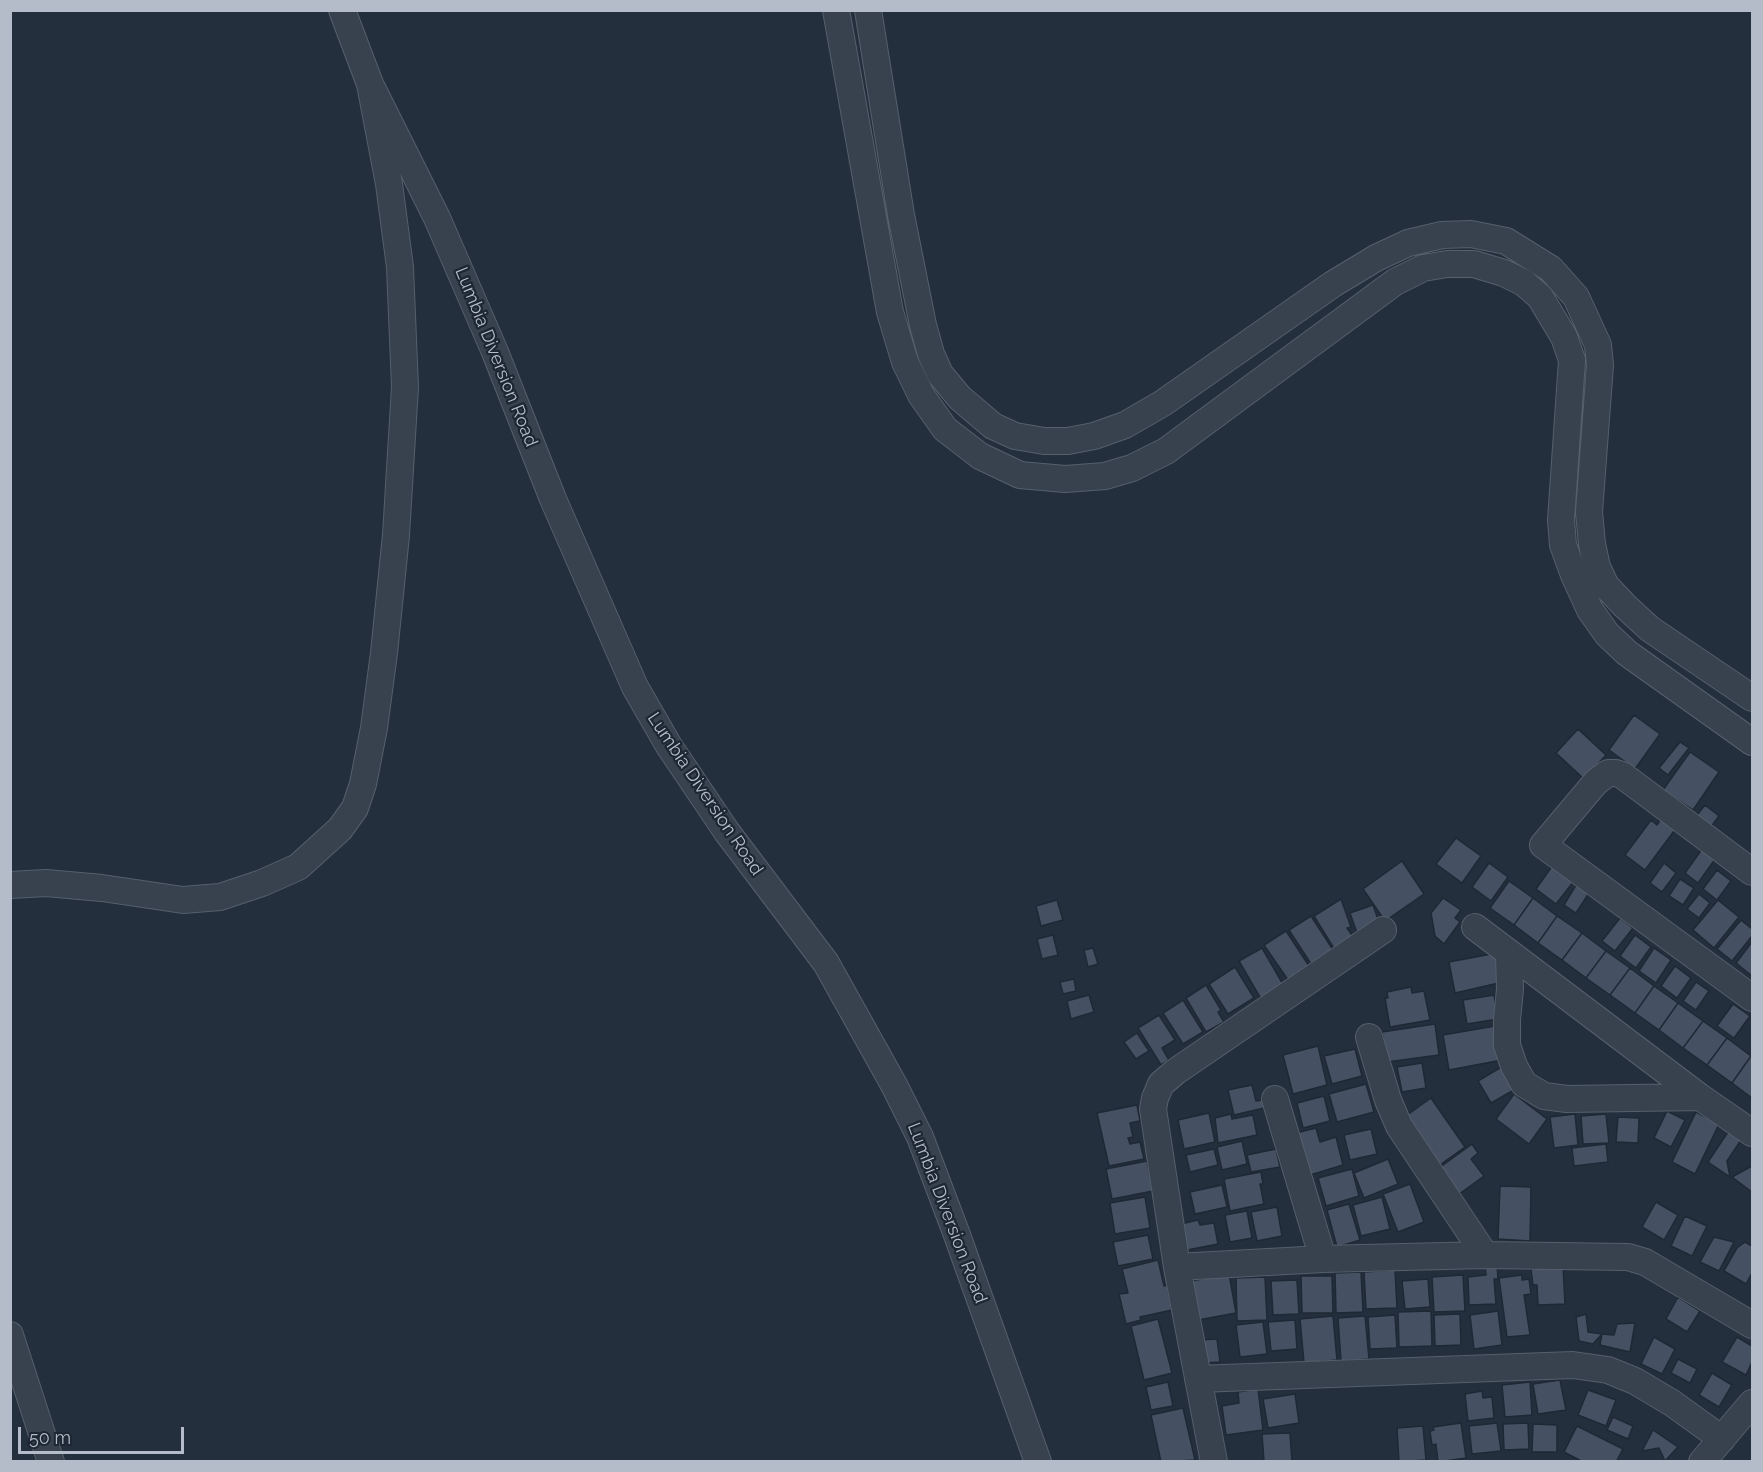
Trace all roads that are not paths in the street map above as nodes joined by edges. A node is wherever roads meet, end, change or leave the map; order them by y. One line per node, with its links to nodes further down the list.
1 (342, 10): 4 (street)
2 (836, 10): 7 (street)
3 (868, 10): 5 (street)
4 (370, 84): 10 (street); 28 (street, Lumbia Diversion Road)
5 (1718, 674): 6 (street); 7 (street)
6 (1752, 698)
7 (1700, 703): 8 (street)
8 (1752, 742)
9 (1752, 872): 14 (street)
10 (10, 885)
11 (1475, 927): 13 (street)
12 (1383, 930): 21 (street)
13 (1509, 954): 16 (street); 16 (street)
14 (1752, 998)
15 (1369, 1037): 19 (street)
16 (1700, 1097): 18 (street)
17 (1275, 1099): 20 (street)
18 (1752, 1133)
19 (1485, 1255): 20 (street); 22 (street)
20 (1323, 1259): 21 (street)
21 (1177, 1267): 24 (street)
22 (1752, 1325)
23 (10, 1335): 27 (street)
24 (1198, 1379): 26 (street); 29 (street)
25 (1752, 1403): 26 (street)
26 (1722, 1439): 30 (street)
27 (51, 1461)
28 (1038, 1461)
29 (1214, 1461)
30 (1701, 1461)

